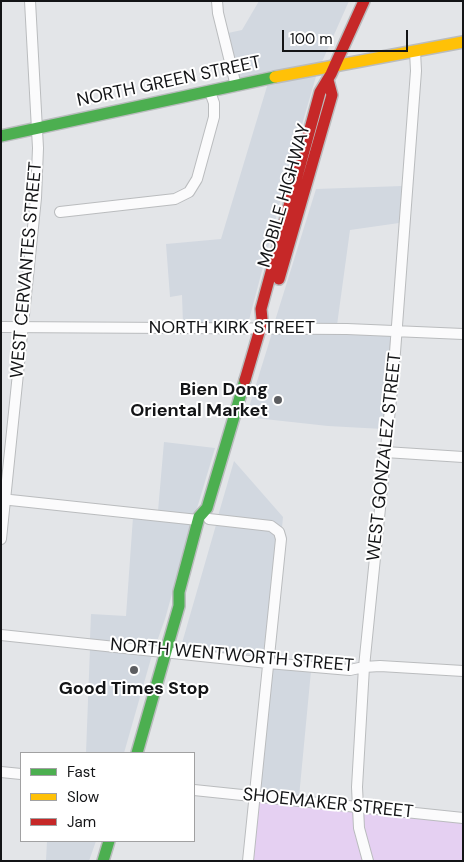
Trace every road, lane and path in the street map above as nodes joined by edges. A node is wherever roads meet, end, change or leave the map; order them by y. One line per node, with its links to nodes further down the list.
1 (30, 1): 9 (street, WEST CERVANTES STREET)
2 (217, 1): 7 (street)
3 (364, 1): 6 (main road, MOBILE HIGHWAY)
4 (463, 42): 5 (main road, NORTH GREEN STREET)
5 (415, 51): 6 (main road, NORTH GREEN STREET); 15 (street, WEST GONZALEZ STREET)
6 (335, 66): 7 (main road, NORTH GREEN STREET); 12 (main road, MOBILE HIGHWAY)
7 (236, 86): 8 (main road, NORTH GREEN STREET)
8 (210, 92): 9 (main road, NORTH GREEN STREET); 11 (street)
9 (36, 129): 10 (main road, NORTH GREEN STREET); 14 (street, WEST CERVANTES STREET)
10 (1, 136)
11 (60, 212)
12 (261, 324): 14 (street, NORTH KIRK STREET); 15 (street, NORTH KIRK STREET); 20 (main road, MOBILE HIGHWAY)
13 (1, 328): 14 (street, NORTH KIRK STREET)
14 (23, 328): 19 (street, WEST CERVANTES STREET)
15 (397, 330): 16 (street, NORTH KIRK STREET); 17 (street, WEST GONZALEZ STREET)
16 (463, 334)
17 (385, 452): 18 (street); 25 (street, WEST GONZALEZ STREET)
18 (463, 457)
19 (3, 499): 20 (street); 21 (street, WEST CERVANTES STREET)
20 (205, 516): 23 (main road, MOBILE HIGHWAY); 24 (street)
21 (1, 539)
22 (1, 634): 23 (street, NORTH WENTWORTH STREET)
23 (166, 653): 24 (street, NORTH WENTWORTH STREET); 27 (main road, MOBILE HIGHWAY)
24 (268, 663): 25 (street, NORTH WENTWORTH STREET); 31 (street)
25 (364, 667): 26 (street, NORTH WENTWORTH STREET); 32 (street, WEST GONZALEZ STREET)
26 (463, 671)
27 (137, 752)
28 (1, 772): 29 (street)
29 (20, 774)
30 (195, 790): 31 (street, SHOEMAKER STREET)
31 (254, 797): 32 (street, SHOEMAKER STREET); 36 (street)
32 (358, 807): 33 (street, SHOEMAKER STREET); 37 (street, WEST GONZALEZ STREET)
33 (463, 818)
34 (109, 842): 35 (main road)
35 (103, 861)
36 (248, 861)
37 (368, 861)

